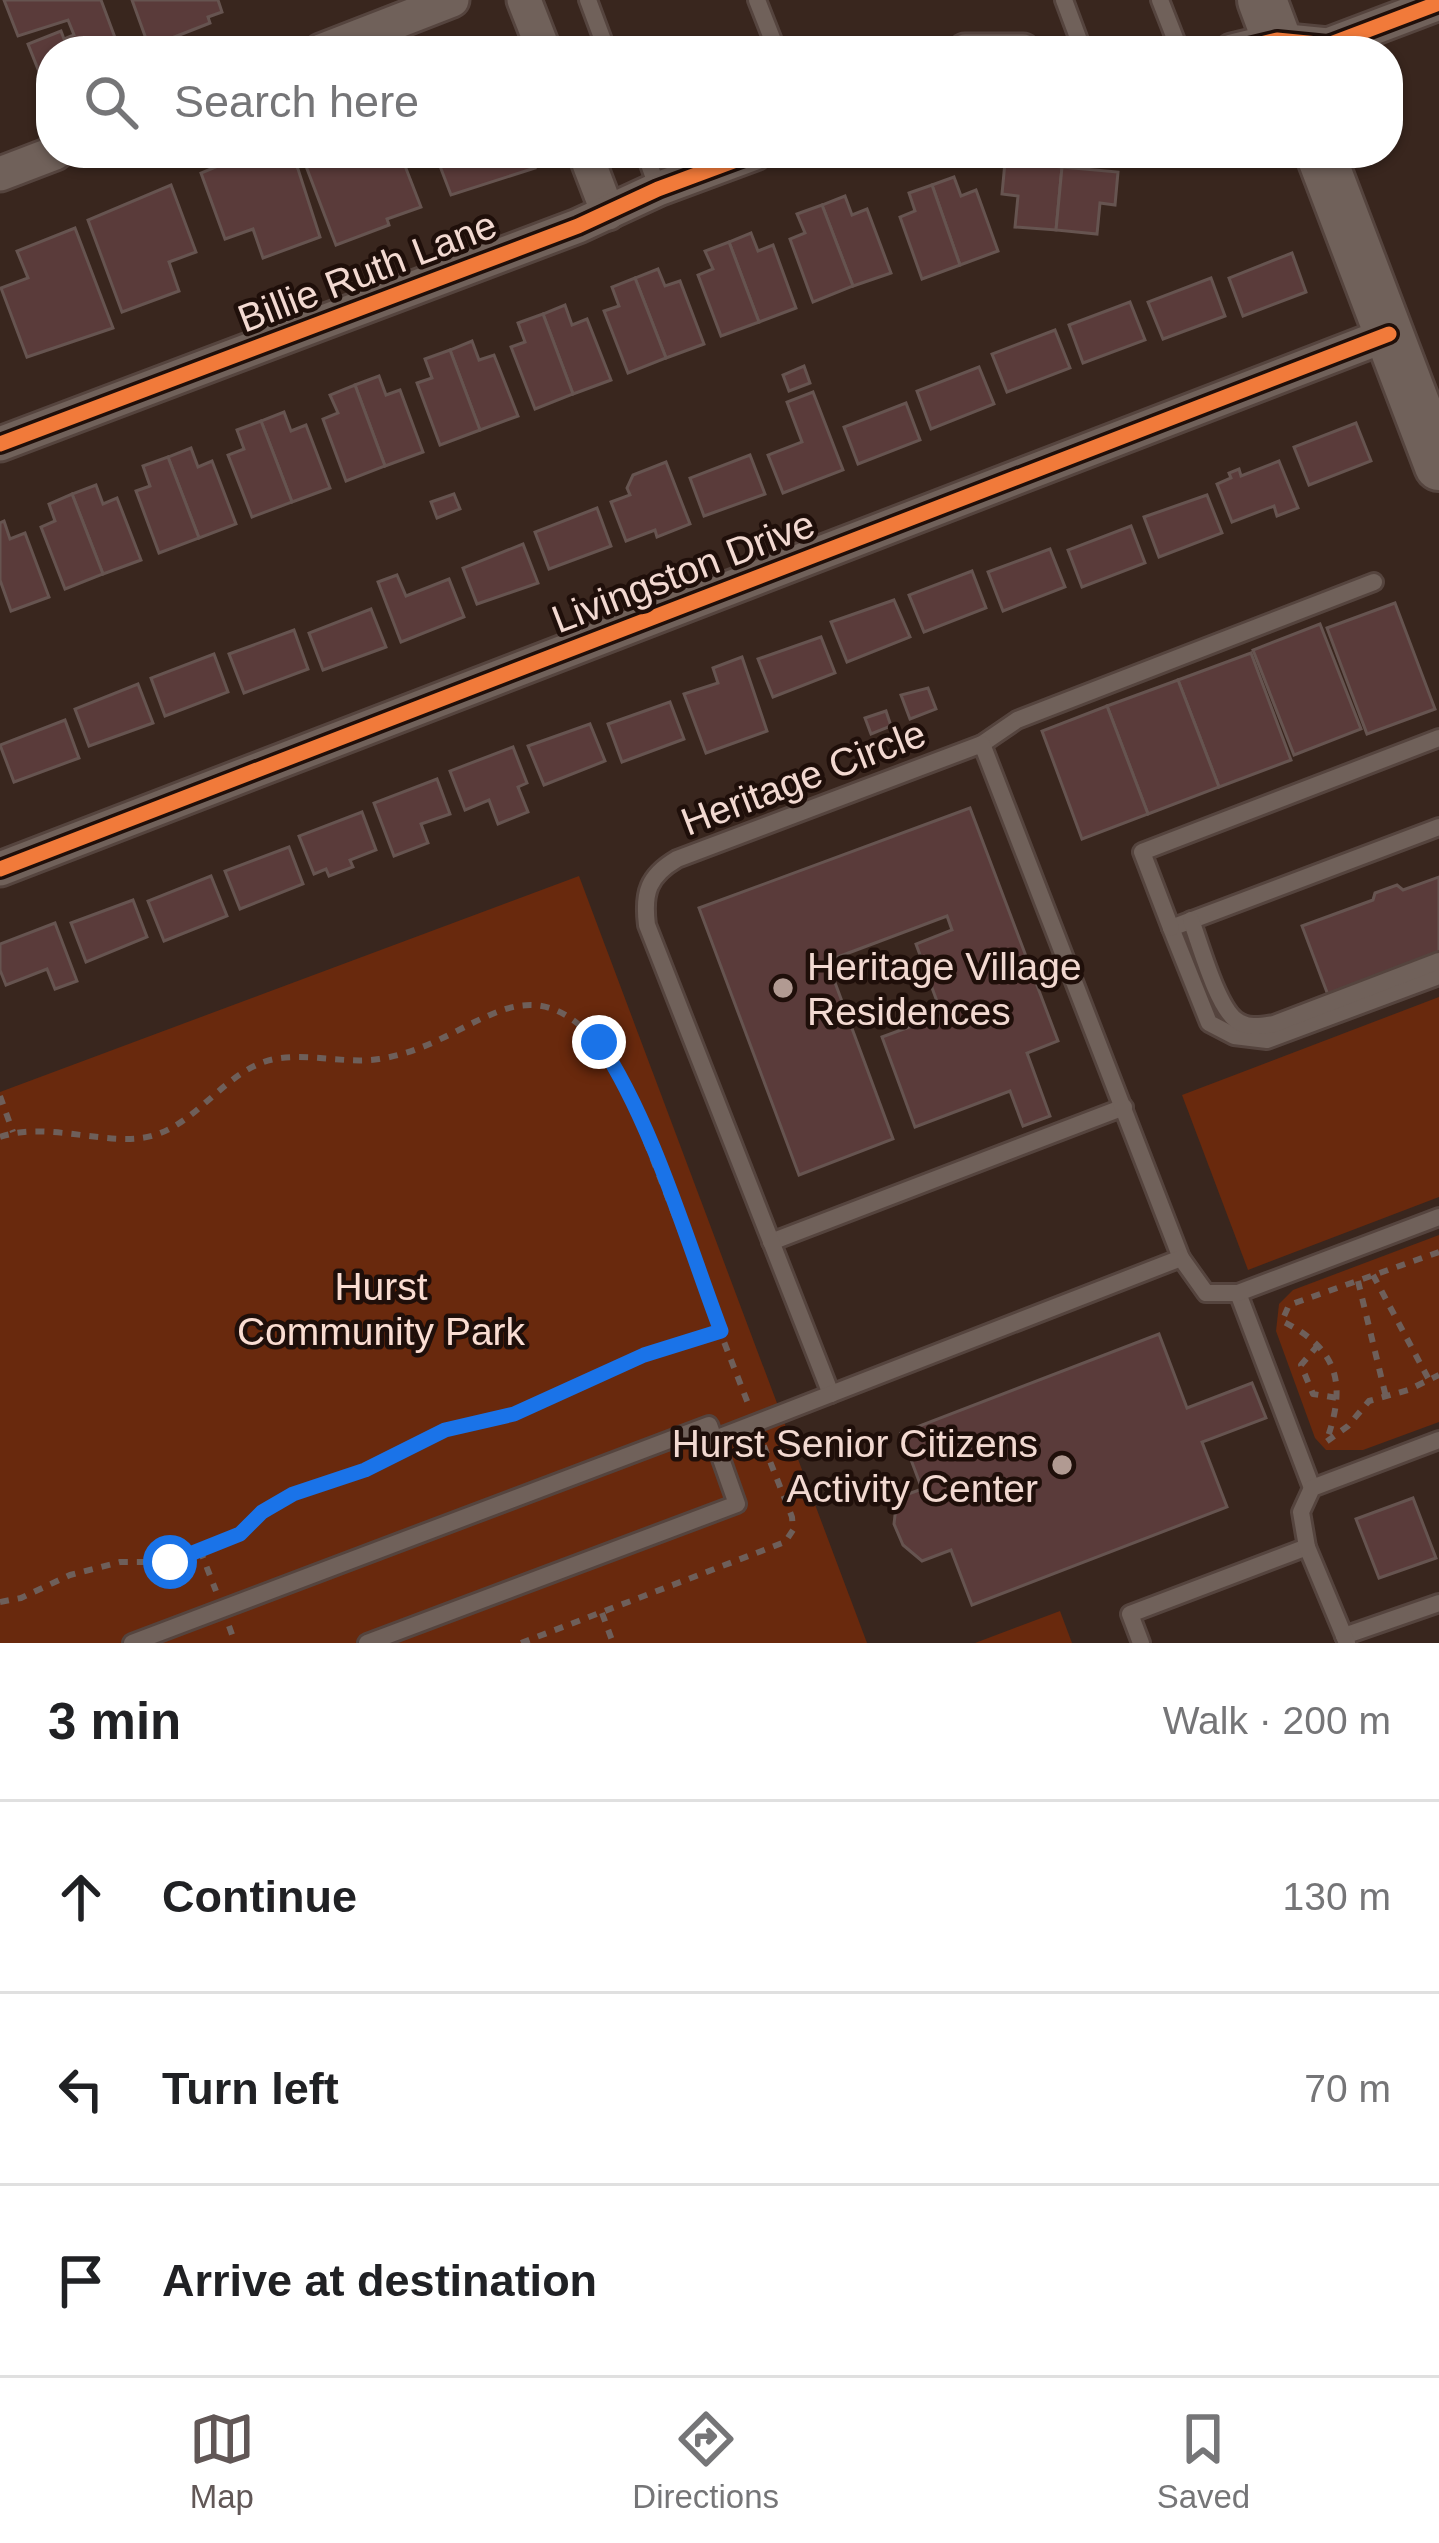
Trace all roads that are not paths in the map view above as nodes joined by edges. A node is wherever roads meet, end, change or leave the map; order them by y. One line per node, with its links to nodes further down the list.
1 (452, 0): 8 (street)
2 (524, 0): 9 (street)
3 (588, 0): 10 (lane)
4 (758, 0): 11 (lane)
5 (1064, 0): 12 (lane)
6 (1160, 0): 13 (lane)
7 (1439, 3): 14 (street)
8 (360, 36)
9 (538, 36)
10 (601, 36)
11 (771, 36)
12 (1077, 36)
13 (1174, 36)
14 (1300, 36)
15 (36, 160): 20 (street)
16 (590, 168): 22 (street)
17 (650, 168): 21 (lane)
18 (715, 168): 21 (street, Billie Ruth Lane)
19 (1326, 168): 23 (main road)
20 (0, 174)
21 (658, 189): 22 (street, Billie Ruth Lane)
22 (608, 213): 25 (street, Billie Ruth Lane)
23 (1389, 334): 24 (main road); 30 (street, Livingston Drive)
24 (1434, 440)
25 (0, 445)
26 (1374, 582): 28 (lane)
27 (1439, 738): 32 (lane)
28 (982, 744): 35 (lane, Heritage Circle); 37 (lane, Heritage Circle)
29 (1439, 827): 31 (lane)
30 (0, 869)
31 (1191, 920): 32 (lane); 33 (lane)
32 (1171, 928): 34 (lane)
33 (1439, 961)
34 (1439, 976)
35 (1124, 1107): 37 (lane); 38 (lane, Heritage Circle)
36 (1439, 1217): 39 (lane)
37 (771, 1242): 40 (lane, Heritage Circle)
38 (1181, 1258): 39 (lane, Heritage Circle); 40 (lane)
39 (1238, 1293): 43 (lane)
40 (831, 1394): 41 (lane)
41 (715, 1439): 47 (lane); 48 (lane)
42 (1439, 1440): 43 (lane)
43 (1312, 1488): 44 (lane)
44 (1307, 1547): 46 (lane); 49 (lane)
45 (1439, 1603): 46 (lane)
46 (1345, 1640)
47 (132, 1643)
48 (367, 1643)
49 (1141, 1643)

